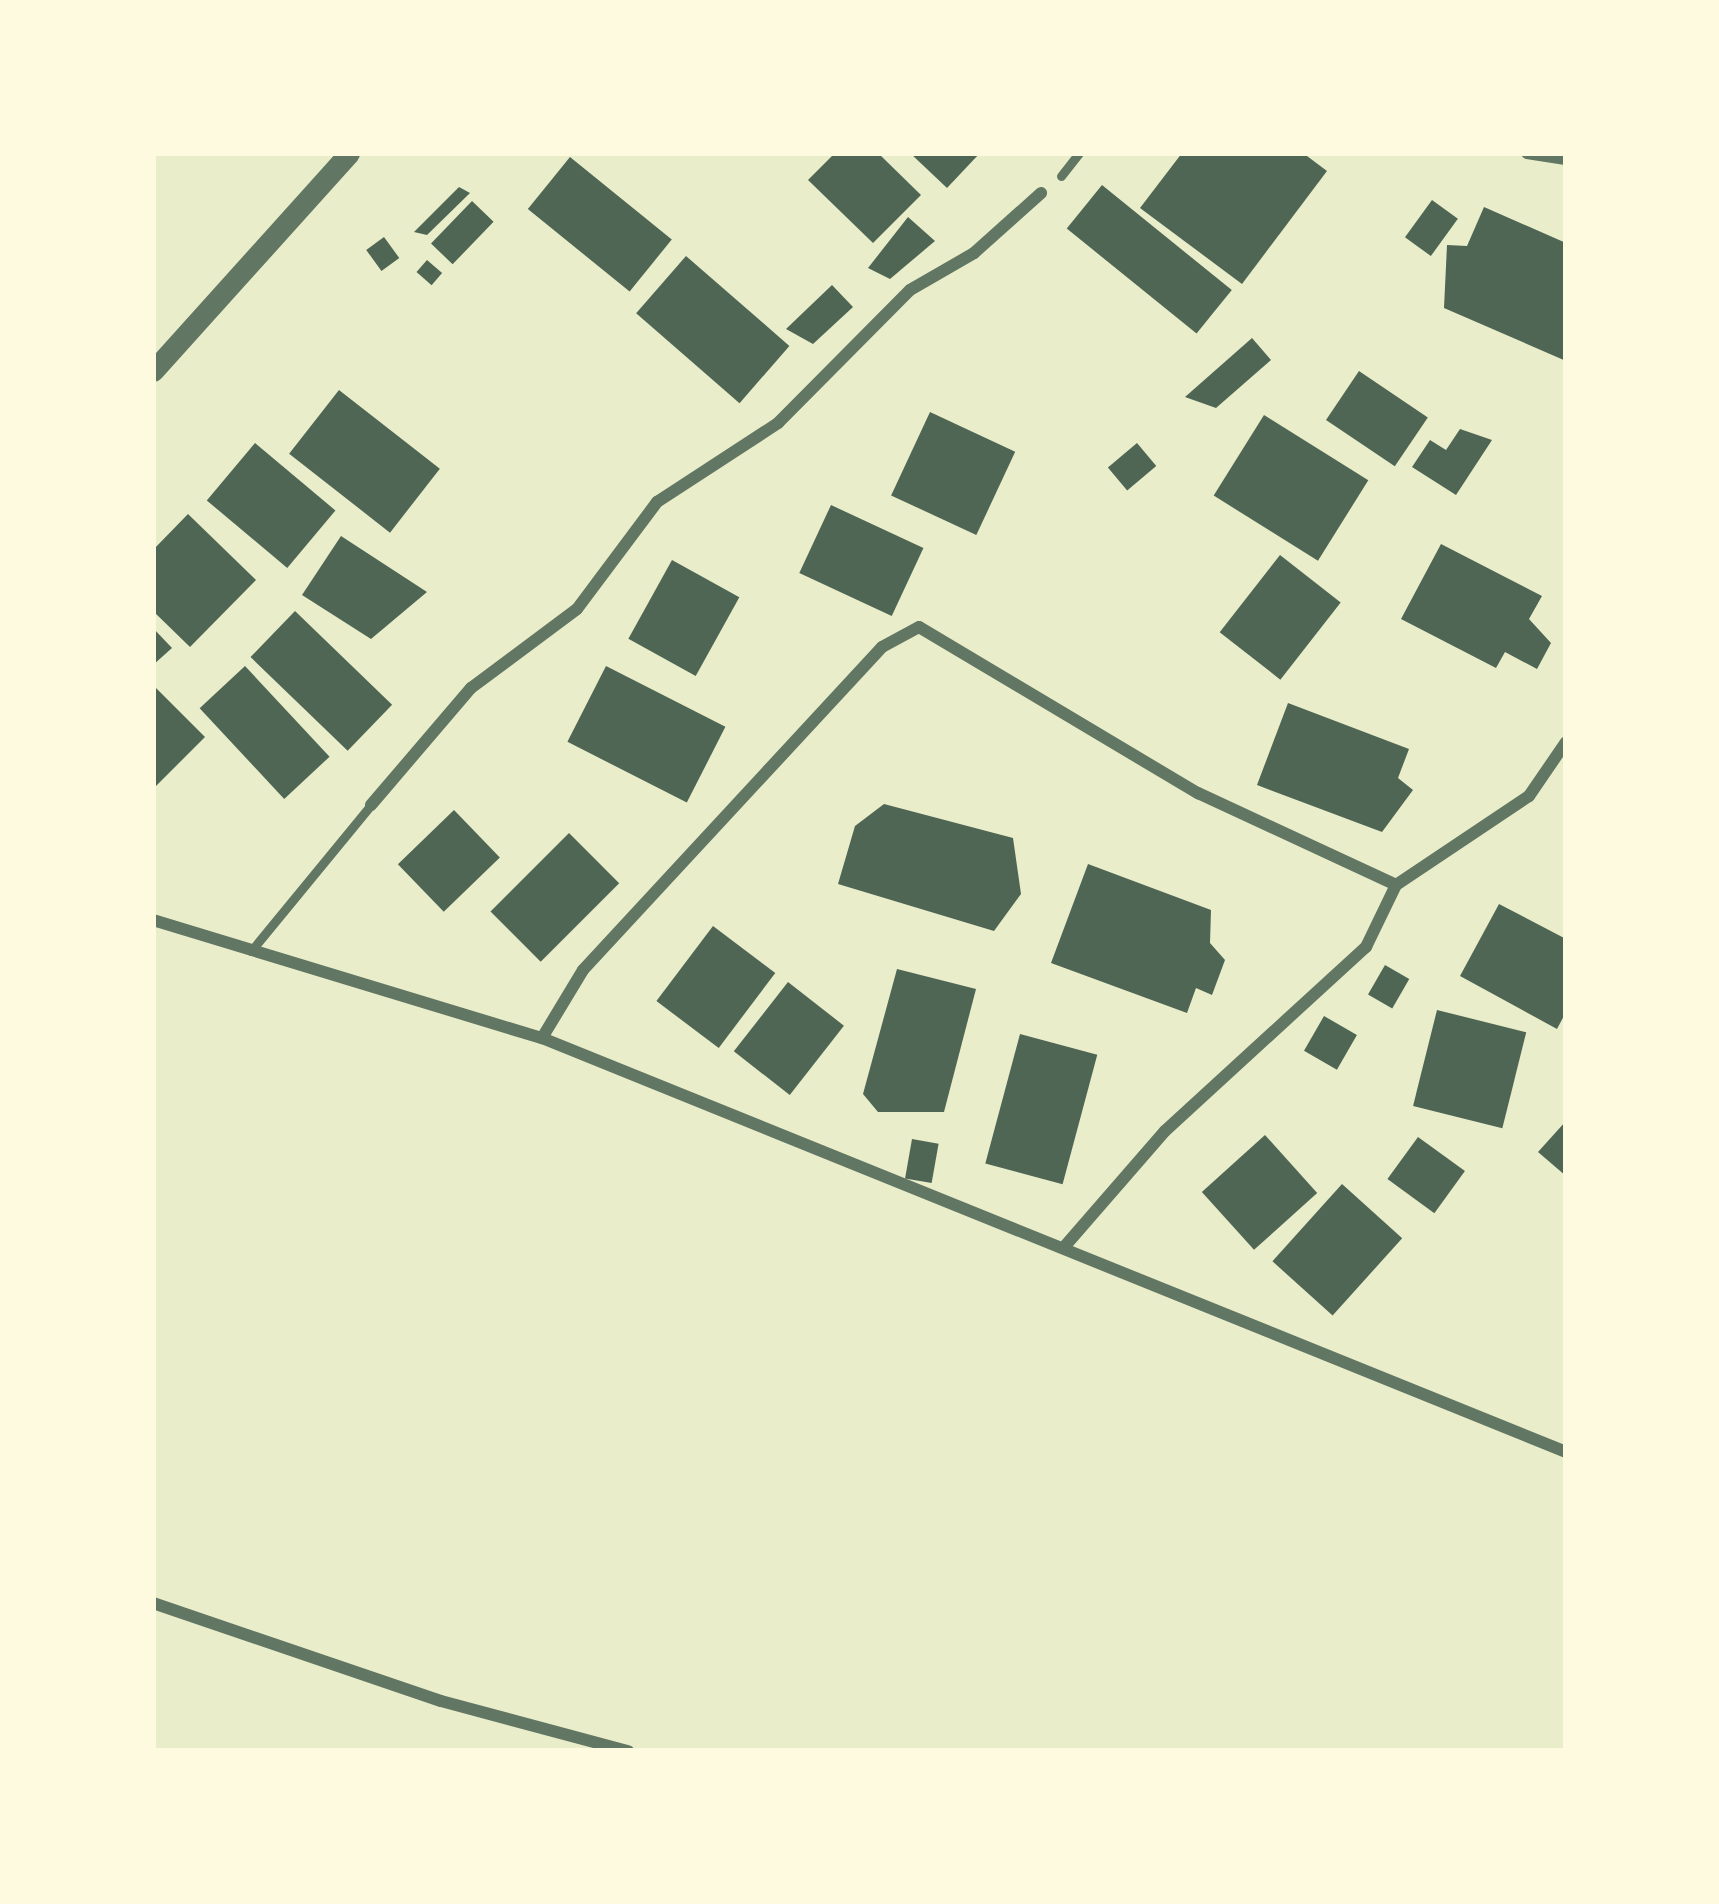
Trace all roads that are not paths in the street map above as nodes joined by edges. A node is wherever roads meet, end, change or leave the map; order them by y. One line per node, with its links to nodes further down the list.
1 (349, 153): 7 (street)
2 (1079, 153): 5 (lane)
3 (1527, 153): 4 (street)
4 (1566, 159)
5 (1061, 176)
6 (1041, 193): 9 (street)
7 (155, 363)
8 (1566, 742): 10 (street)
9 (371, 805): 12 (lane)
10 (1396, 885): 13 (street); 14 (street)
11 (153, 920): 12 (street)
12 (251, 951): 13 (street)
13 (542, 1038): 14 (street)
14 (1066, 1246): 15 (street)
15 (1566, 1452)
16 (153, 1603): 17 (street)
17 (628, 1751)

